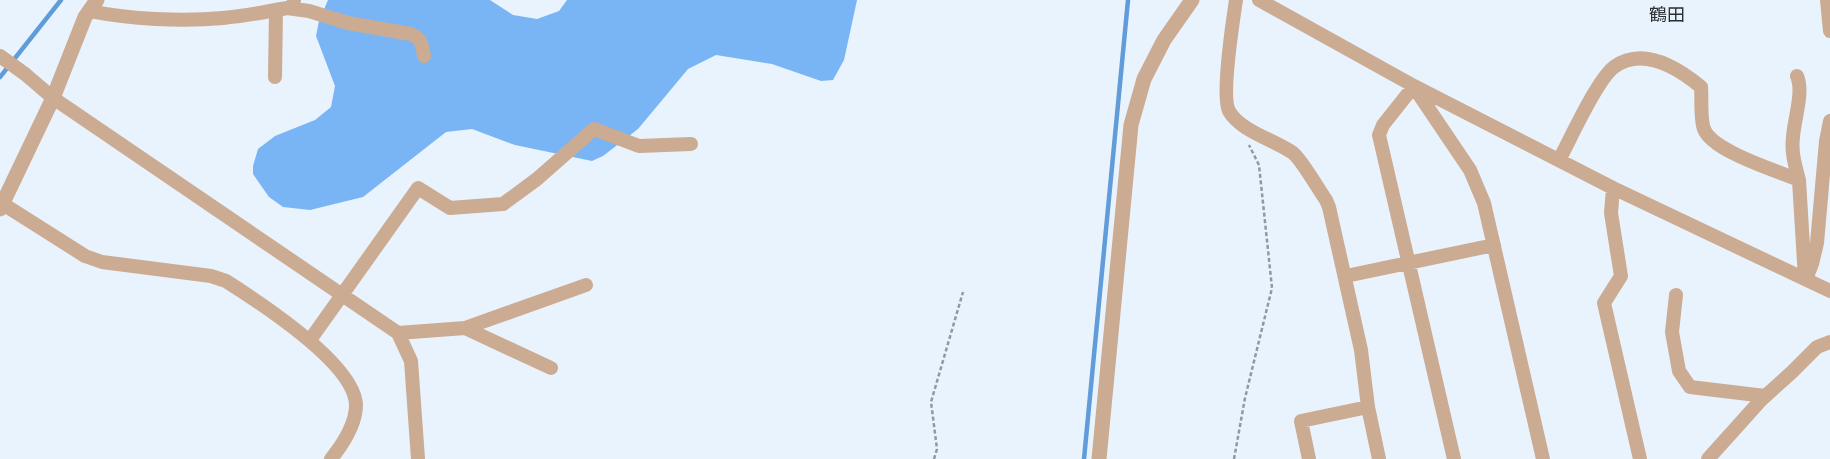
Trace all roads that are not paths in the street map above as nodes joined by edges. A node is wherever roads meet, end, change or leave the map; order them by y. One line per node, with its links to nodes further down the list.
1 (1192, 0): 37 (street)
2 (1236, 0): 22 (street)
3 (1259, 0): 12 (street)
4 (1827, 0): 7 (street)
5 (93, 5): 6 (street); 13 (street)
6 (286, 6): 8 (street); 11 (street)
7 (1830, 31)
8 (424, 56)
9 (2, 58): 13 (street)
10 (1797, 76): 17 (street)
11 (275, 77)
12 (1414, 86): 16 (street); 20 (street); 21 (street)
13 (53, 98): 19 (street); 26 (street)
14 (1830, 121): 23 (street)
15 (691, 144): 26 (street)
16 (1560, 160): 17 (street); 18 (street)
17 (1799, 180): 23 (street)
18 (1613, 188): 23 (street); 42 (street)
19 (2, 206): 30 (street)
20 (1494, 245): 21 (street); 41 (street)
21 (1409, 263): 22 (street); 40 (street)
22 (1346, 276): 34 (street)
23 (1805, 279): 25 (street)
24 (586, 285): 28 (street)
25 (1830, 291)
26 (342, 294): 29 (street); 30 (street)
27 (1676, 295): 33 (street)
28 (465, 328): 29 (street); 32 (street)
29 (398, 333): 36 (street)
30 (310, 340): 35 (street)
31 (1830, 342): 33 (street)
32 (551, 368)
33 (1765, 396): 43 (street)
34 (1368, 407): 38 (street); 39 (street)
35 (331, 459)
36 (418, 459)
37 (1099, 459)
38 (1309, 459)
39 (1379, 459)
40 (1454, 459)
41 (1543, 459)
42 (1640, 459)
43 (1708, 459)

